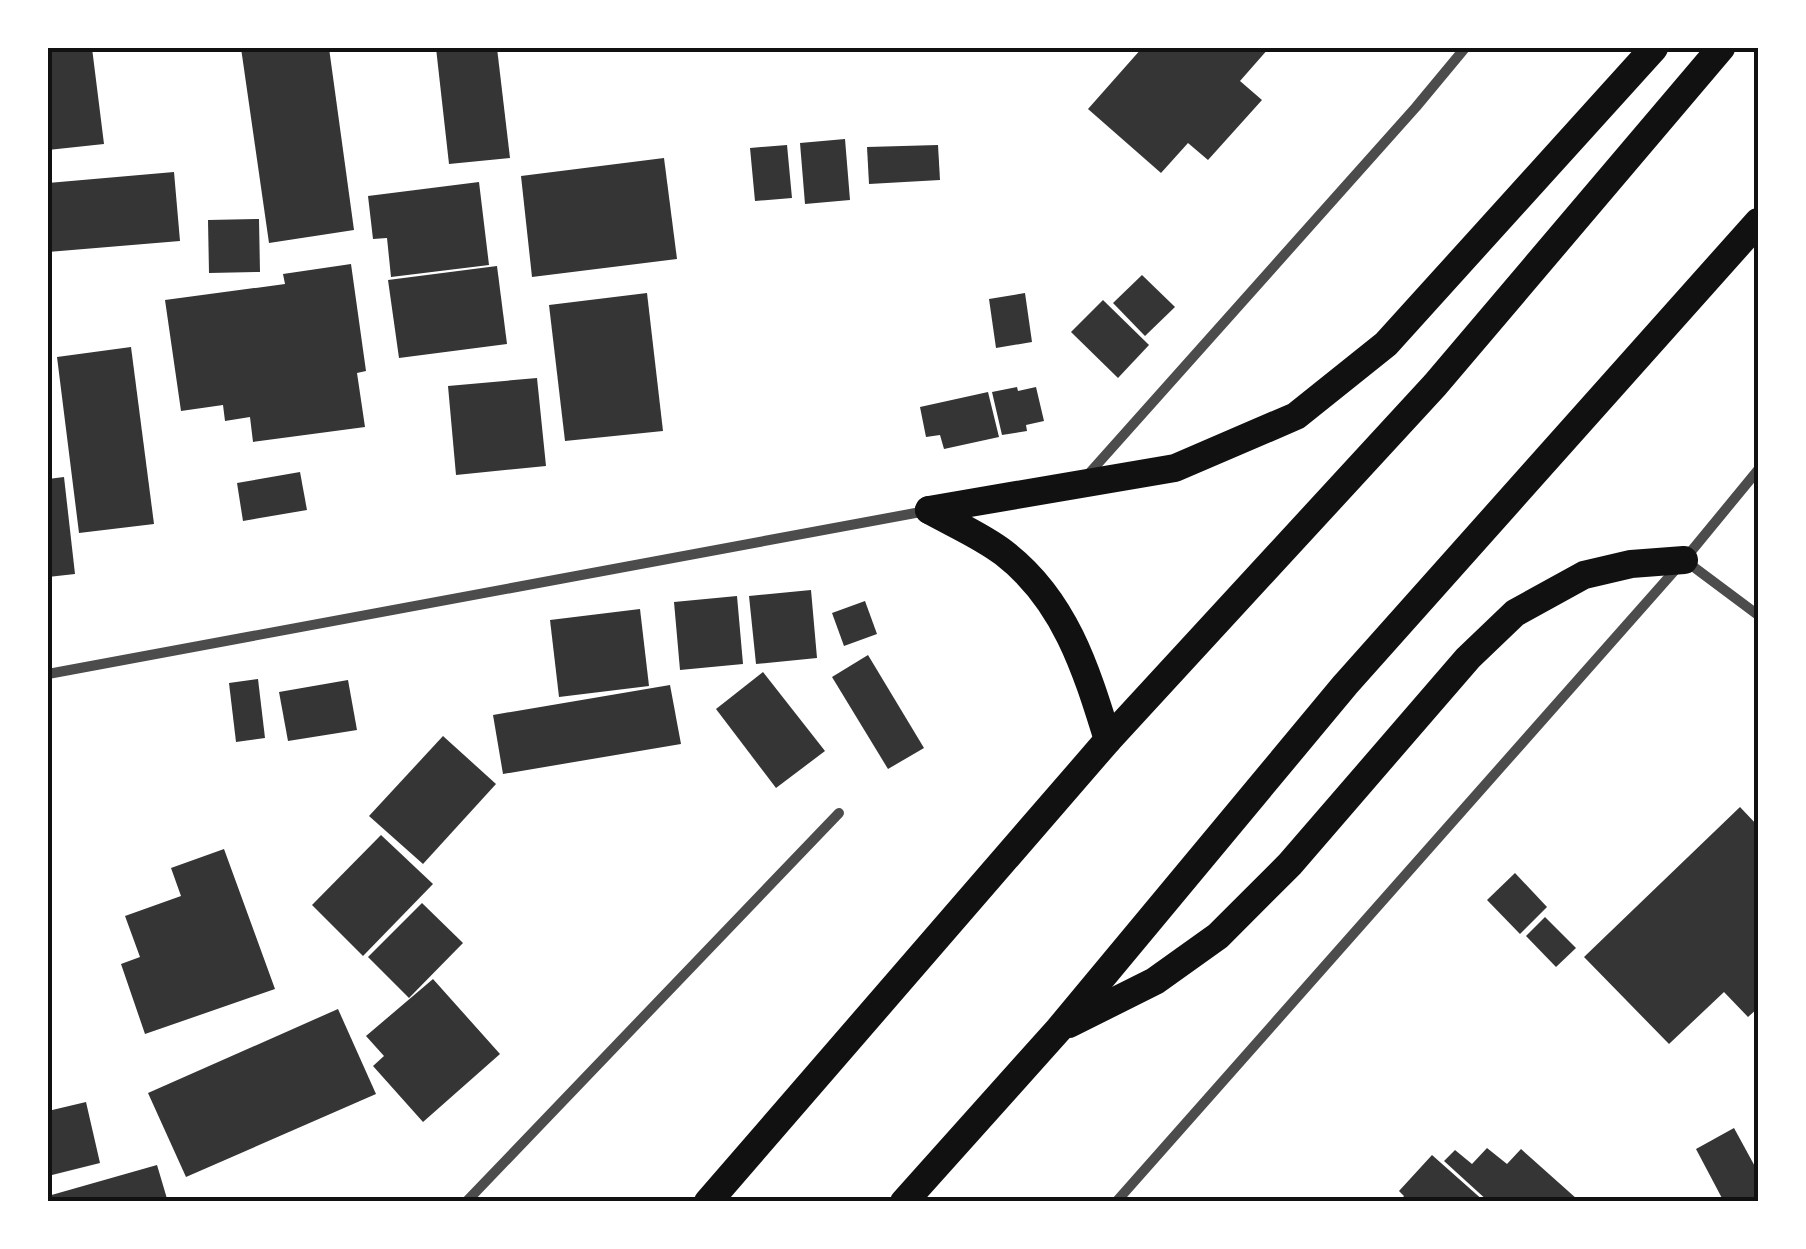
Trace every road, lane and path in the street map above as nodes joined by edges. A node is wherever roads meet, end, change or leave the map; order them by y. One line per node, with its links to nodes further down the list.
1 (1465, 48): 6 (street)
2 (1654, 48): 6 (highway)
3 (1720, 48): 11 (highway)
4 (1758, 222): 13 (highway)
5 (1758, 470): 8 (street)
6 (1080, 484): 7 (highway)
7 (930, 510): 10 (street); 11 (highway)
8 (1684, 560): 9 (street); 13 (highway); 17 (street)
9 (1758, 614)
10 (48, 674)
11 (1108, 740): 15 (highway)
12 (839, 813): 14 (street)
13 (1059, 1030): 16 (highway)
14 (466, 1202)
15 (708, 1202)
16 (904, 1202)
17 (1116, 1202)

